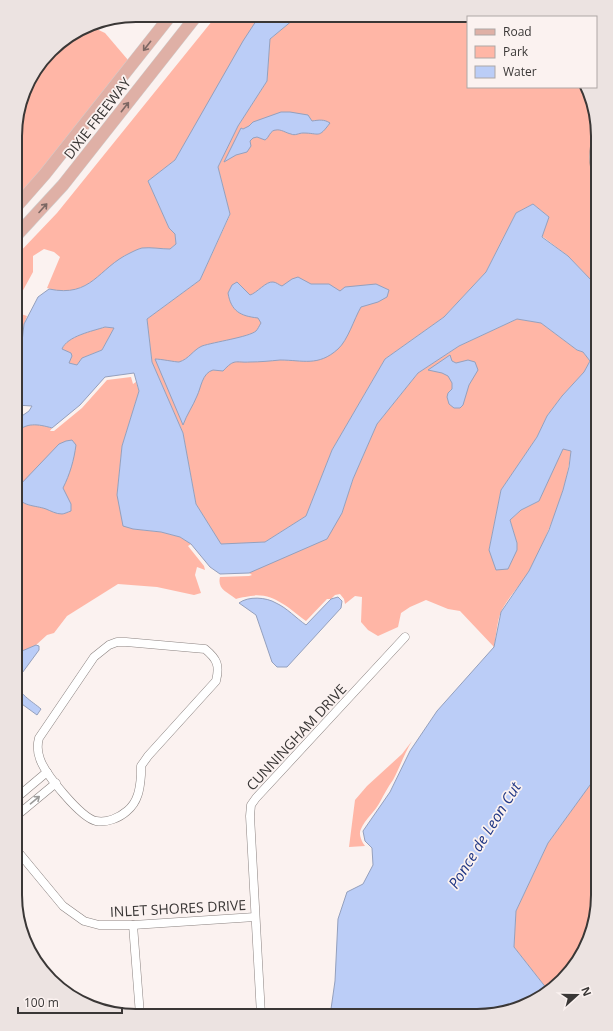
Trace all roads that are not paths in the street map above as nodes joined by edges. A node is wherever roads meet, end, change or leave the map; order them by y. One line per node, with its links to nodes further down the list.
1 (165, 22): 3 (main road, DIXIE FREEWAY, one-way to 3)
2 (191, 22): 4 (main road, DIXIE FREEWAY, one-way to 2)
3 (22, 200)
4 (22, 230)
5 (405, 637): 11 (street, CUNNINGHAM DRIVE)
6 (47, 772): 7 (street); 7 (street); 8 (street)
7 (56, 783): 9 (street, one-way to 7)
8 (22, 793)
9 (22, 811)
10 (22, 856): 12 (street, INLET SHORES DRIVE)
11 (255, 917): 12 (street, INLET SHORES DRIVE); 14 (street, CUNNINGHAM DRIVE)
12 (133, 925): 13 (street)
13 (140, 1009)
14 (261, 1009)

